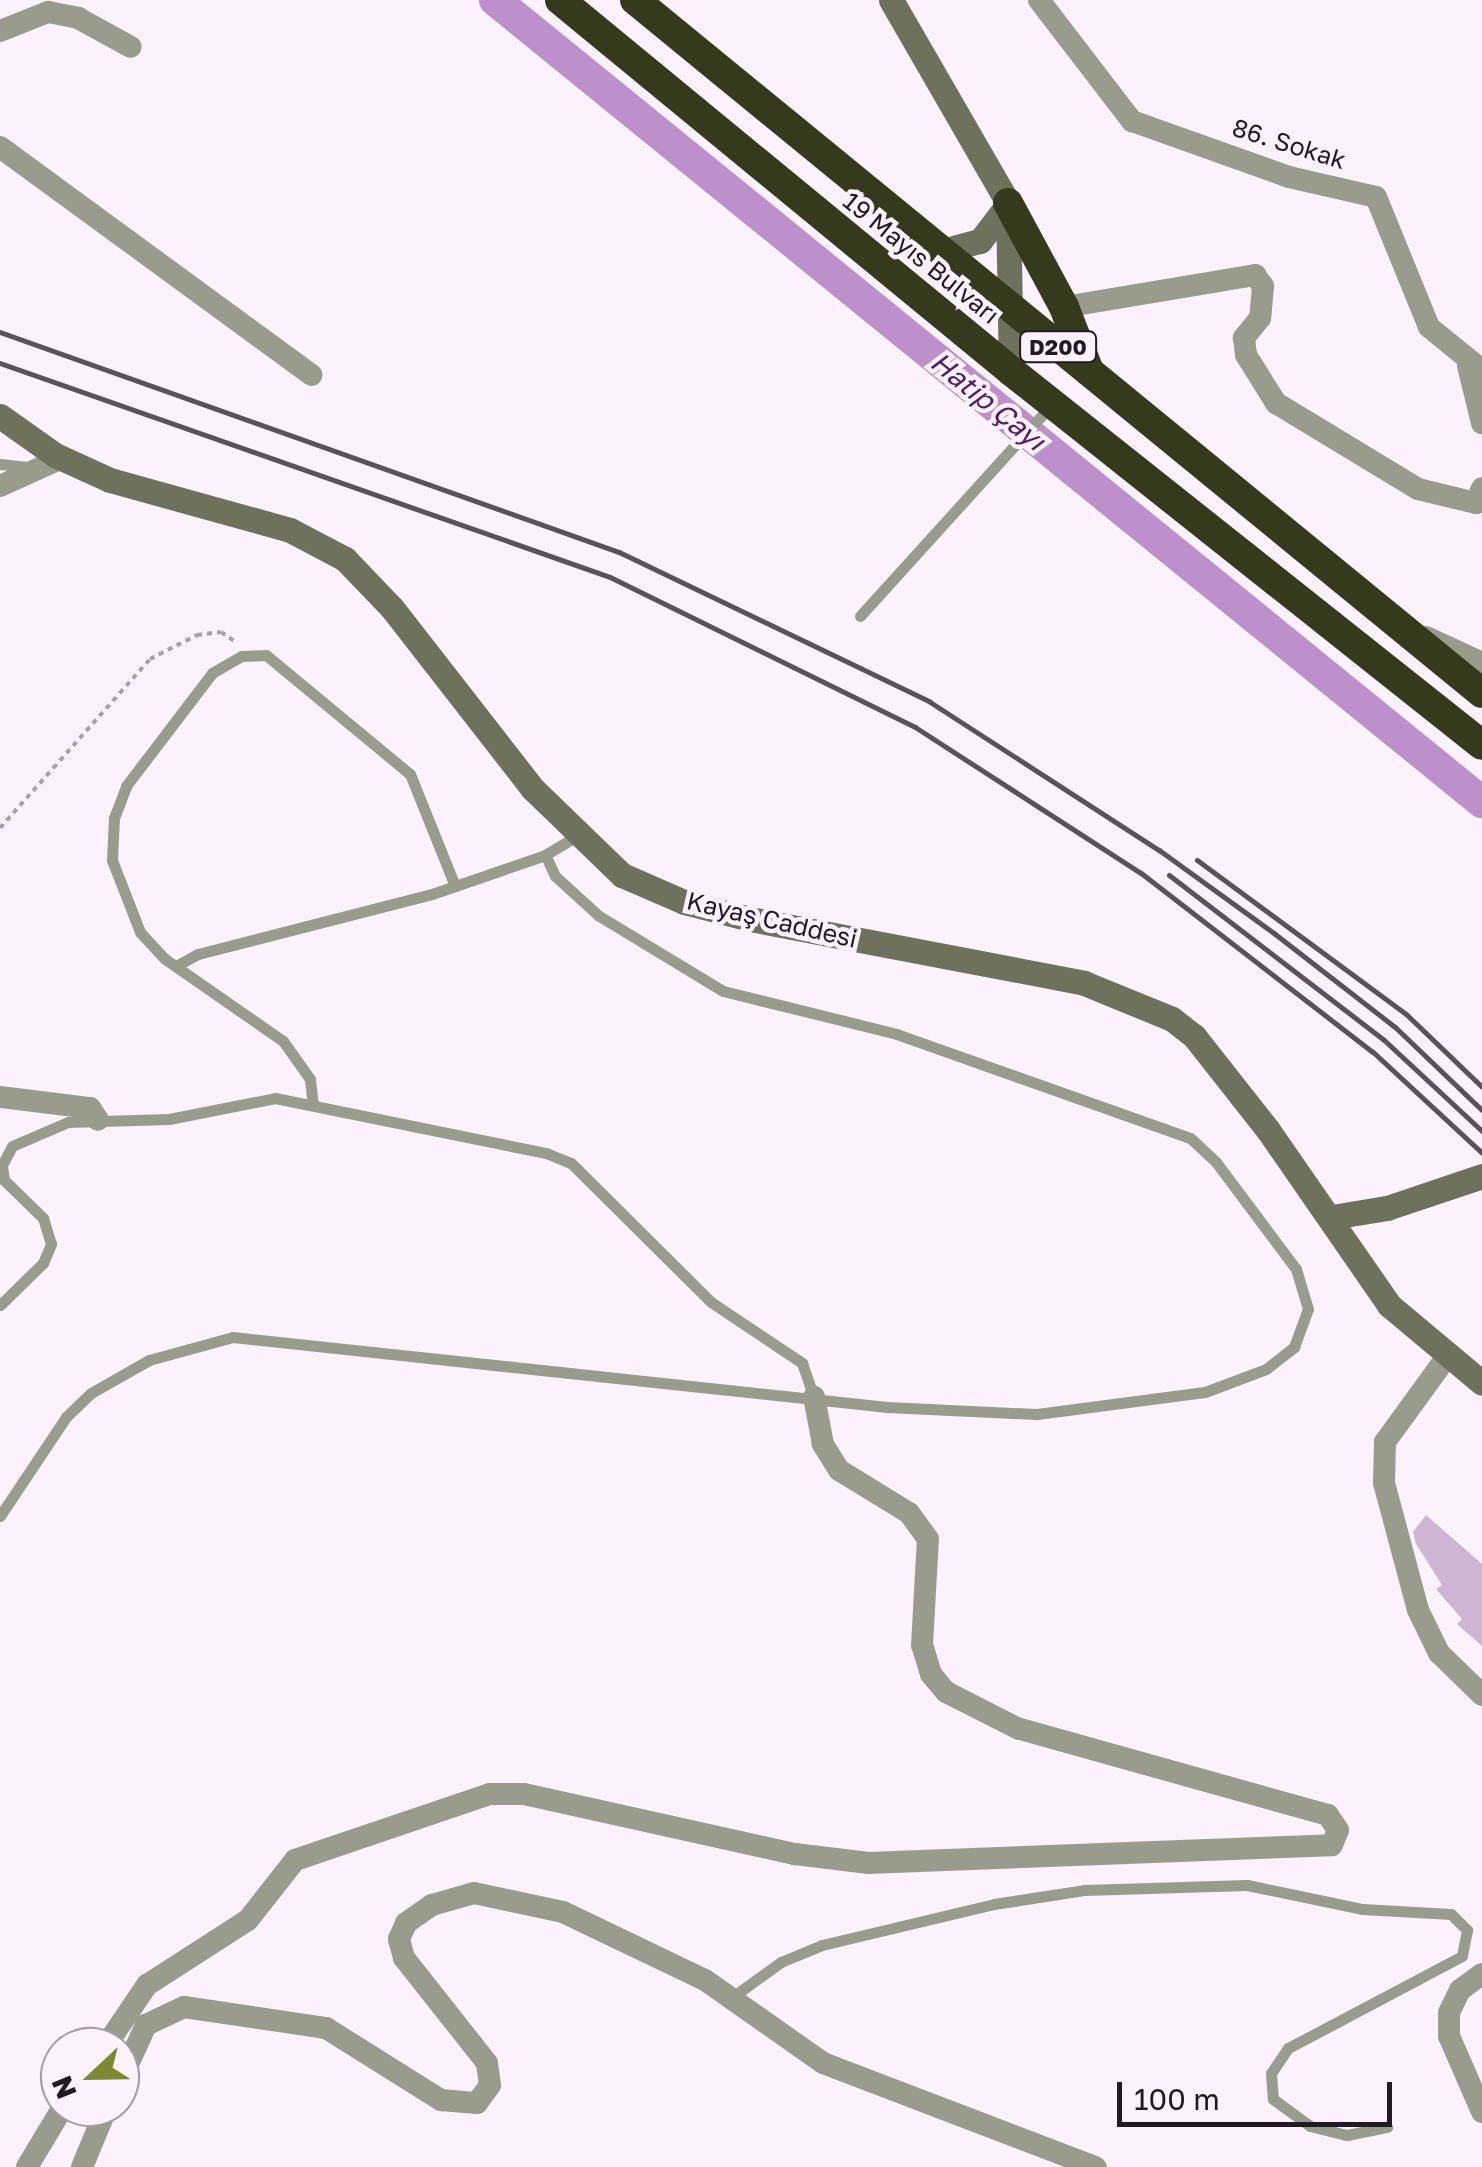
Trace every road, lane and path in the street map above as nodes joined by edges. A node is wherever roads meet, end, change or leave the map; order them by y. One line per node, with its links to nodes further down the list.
1 (560, 0): 13 (highway, 19 Mayıs Bulvarı / D200)
2 (635, 0): 9 (highway, 19 Mayıs Bulvarı / D200)
3 (891, 0): 8 (street)
4 (1040, 0): 12 (street, 86. Sokak)
5 (0, 31): 6 (street)
6 (131, 47)
7 (0, 148): 15 (street)
8 (1008, 203): 9 (street); 10 (street); 11 (highway)
9 (942, 251): 10 (highway, 19 Mayıs Bulvarı / D200)
10 (1009, 304): 13 (street); 14 (highway, 19 Mayıs Bulvarı / D200)
11 (1064, 307): 14 (highway); 22 (street)
12 (1475, 368): 18 (street)
13 (1010, 371): 16 (highway, 19 Mayıs Bulvarı / D200)
14 (1090, 374): 24 (highway, 19 Mayıs Bulvarı / D200)
15 (312, 375)
16 (1044, 413): 23 (lane); 28 (highway, 19 Mayıs Bulvarı / D200)
17 (0, 416): 19 (street, Kayaş Caddesi)
18 (1482, 423)
19 (51, 463): 20 (lane); 21 (street); 30 (street, Kayaş Caddesi)
20 (0, 464)
21 (0, 486)
22 (1482, 488)
23 (860, 616)
24 (1393, 622): 26 (street); 27 (highway, 19 Mayıs Bulvarı / D200)
25 (241, 656): 29 (path); 32 (lane); 33 (lane)
26 (1482, 663)
27 (1482, 693)
28 (1482, 745)
29 (0, 828)
30 (578, 836): 31 (lane); 38 (street, Kayaş Caddesi)
31 (544, 855): 32 (lane); 42 (lane)
32 (455, 886): 33 (lane)
33 (176, 966): 35 (lane)
34 (0, 1097): 36 (street)
35 (313, 1105): 36 (lane); 42 (lane)
36 (98, 1120): 39 (lane)
37 (1482, 1176): 38 (street)
38 (1332, 1217): 40 (street, Kayaş Caddesi)
39 (0, 1305)
40 (1446, 1358): 41 (street, Kayaş Caddesi); 44 (street)
41 (1482, 1384)
42 (814, 1397): 43 (lane); 47 (street)
43 (0, 1516)
44 (1482, 1695)
45 (1482, 1974): 49 (street)
46 (731, 1998): 48 (street); 52 (lane); 55 (street)
47 (119, 2027)
48 (140, 2037)
49 (1482, 2112)
50 (51, 2127): 53 (street)
51 (99, 2127): 54 (street)
52 (1387, 2127)
53 (27, 2167)
54 (82, 2167)
55 (1096, 2167)

